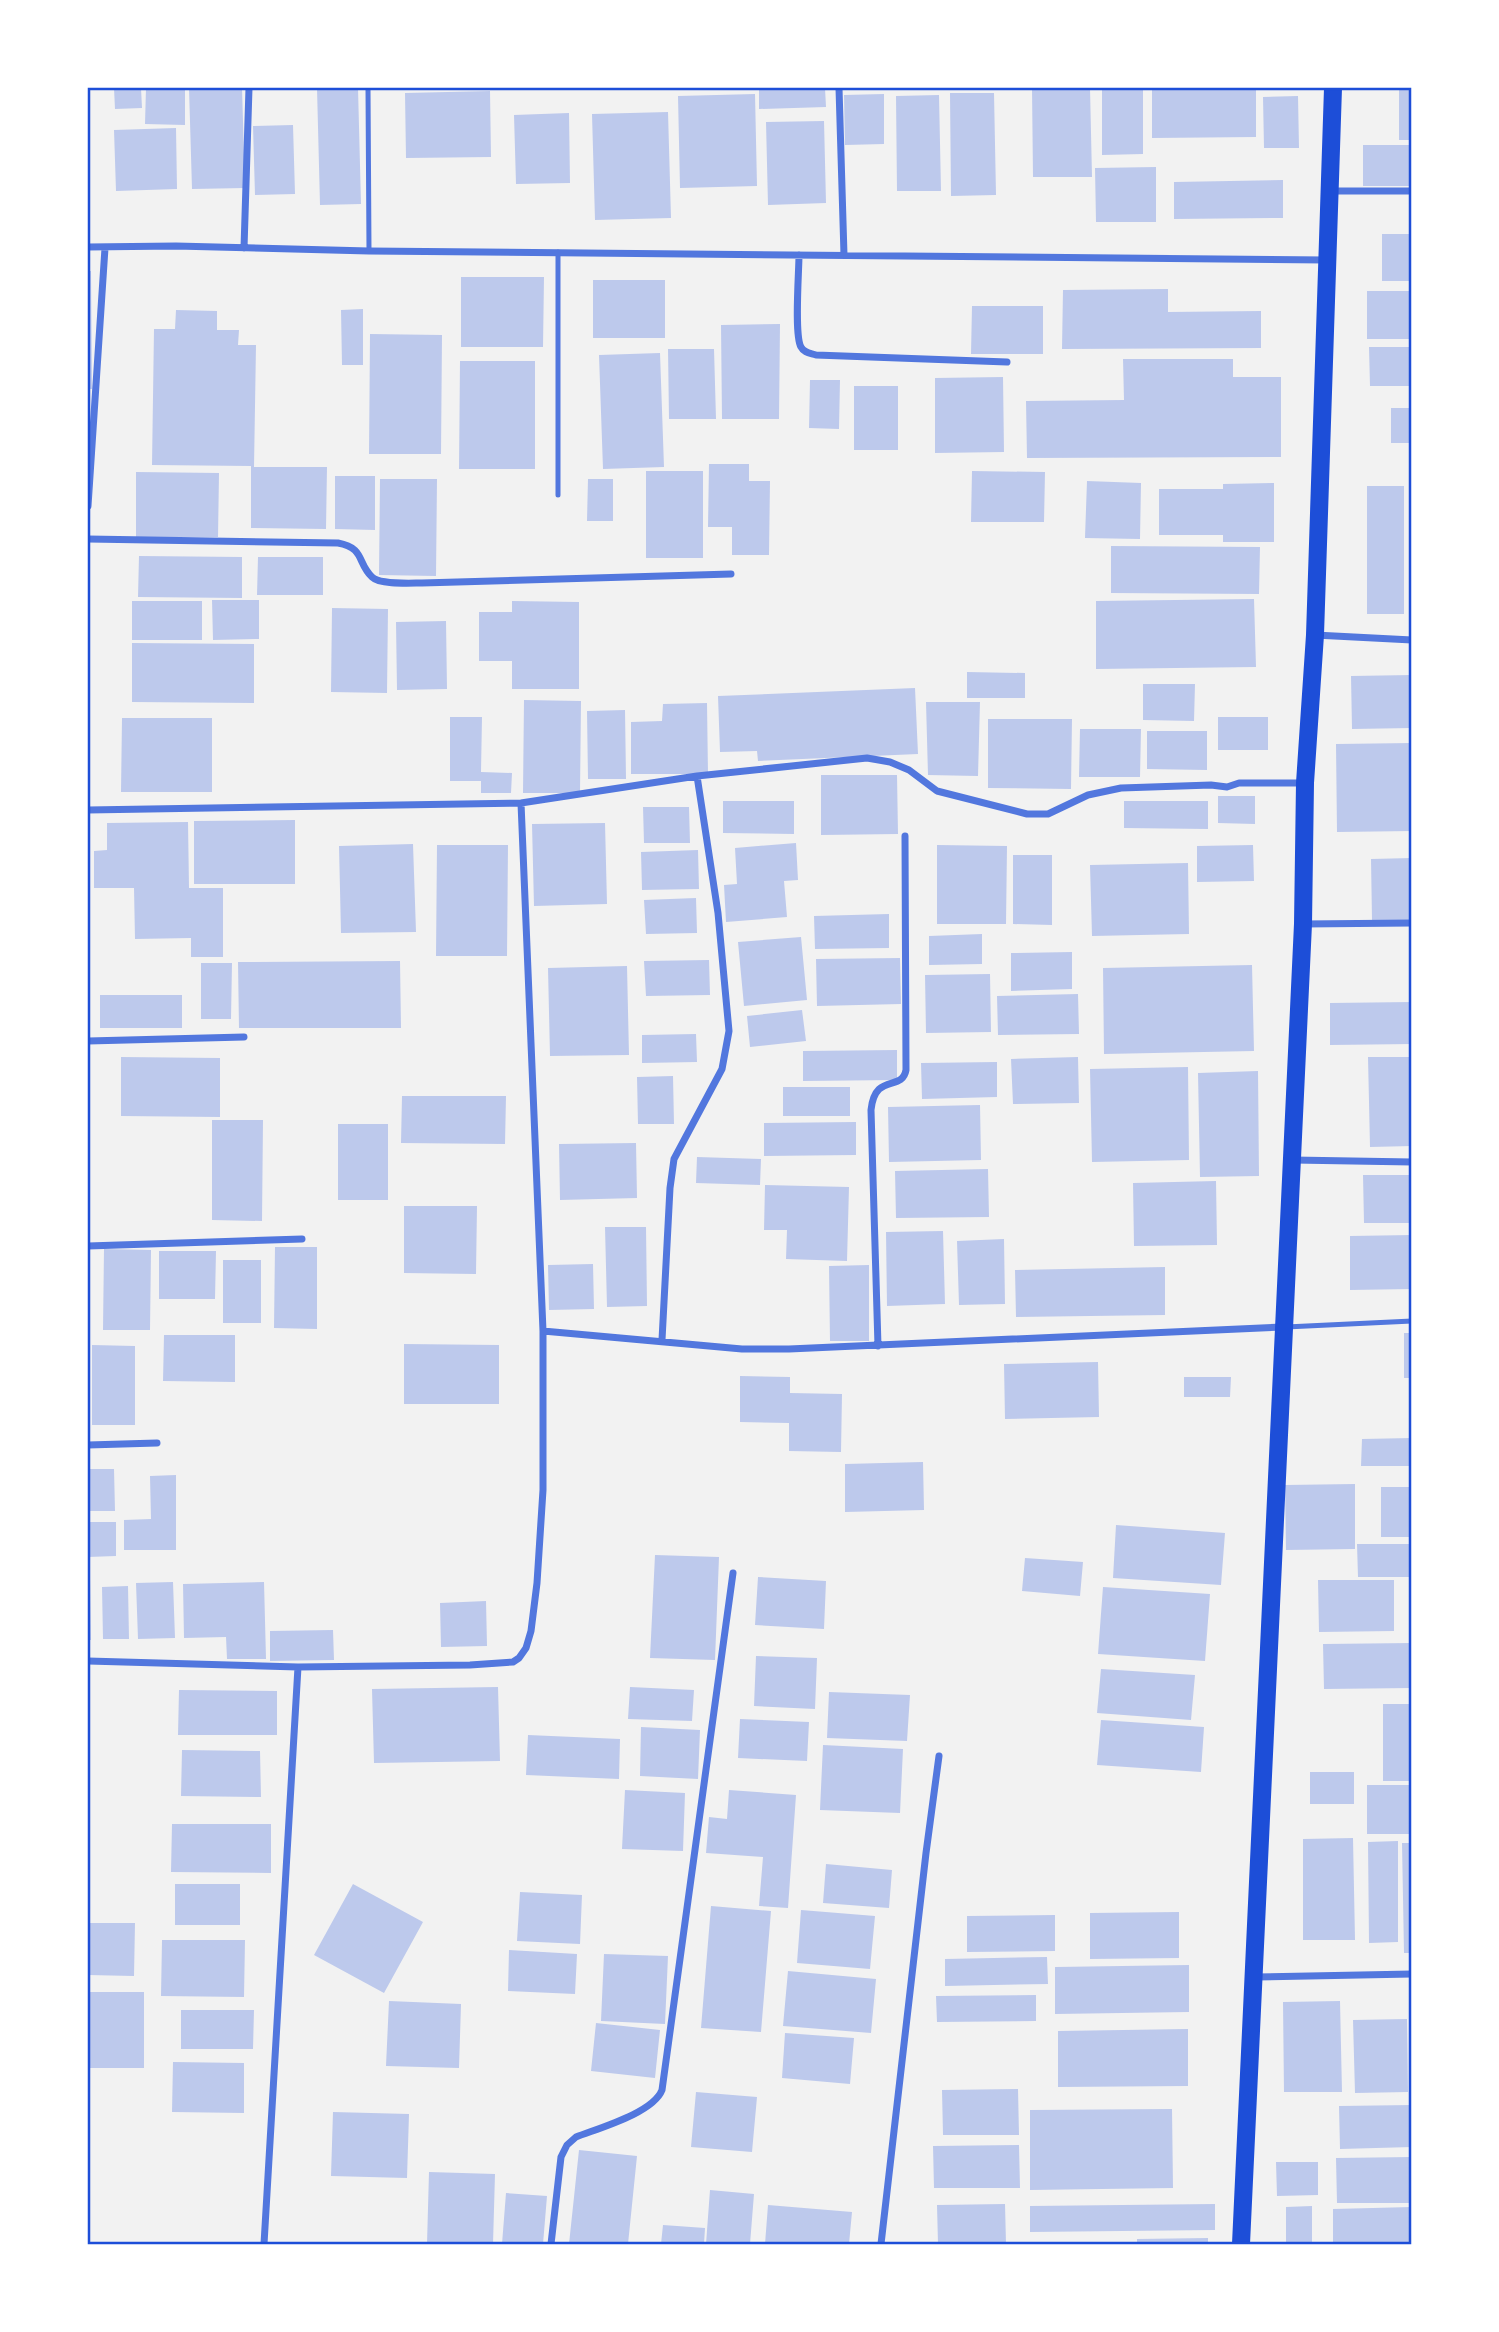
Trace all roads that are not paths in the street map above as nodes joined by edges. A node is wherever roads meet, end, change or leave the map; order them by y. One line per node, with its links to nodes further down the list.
1 (249, 88): 9 (street)
2 (368, 88): 10 (lane)
3 (839, 88): 13 (street)
4 (1333, 88): 5 (main road)
5 (1330, 191): 6 (street); 14 (main road)
6 (1412, 191)
7 (88, 247): 8 (street)
8 (106, 248): 9 (street); 17 (street)
9 (244, 248): 10 (street)
10 (369, 251): 11 (street)
11 (558, 252): 12 (street); 16 (lane)
12 (799, 255): 13 (street); 15 (street)
13 (844, 256): 14 (street)
14 (1326, 260): 20 (main road)
15 (1007, 362)
16 (558, 495)
17 (88, 506)
18 (88, 539): 19 (street)
19 (731, 574)
20 (1315, 635): 21 (street); 23 (main road)
21 (1412, 640)
22 (697, 776): 23 (street); 24 (street); 38 (street)
23 (1305, 783): 28 (main road)
24 (521, 803): 25 (street); 37 (street)
25 (88, 810)
26 (905, 836): 39 (street)
27 (1412, 923): 28 (street)
28 (1303, 924): 31 (main road)
29 (244, 1037): 30 (street)
30 (88, 1041)
31 (1291, 1160): 32 (street); 36 (main road)
32 (1412, 1162)
33 (302, 1240): 34 (street)
34 (88, 1246)
35 (1412, 1321): 36 (lane)
36 (1283, 1327): 39 (street); 47 (main road)
37 (543, 1331): 38 (street); 44 (street)
38 (662, 1340): 39 (street)
39 (878, 1346)
40 (158, 1443): 41 (street)
41 (88, 1445)
42 (733, 1573): 49 (street)
43 (88, 1661): 44 (street)
44 (298, 1667): 48 (street)
45 (939, 1756): 50 (street)
46 (1412, 1974): 47 (street)
47 (1254, 1977): 51 (main road)
48 (264, 2245)
49 (551, 2245)
50 (881, 2245)
51 (1241, 2245)

